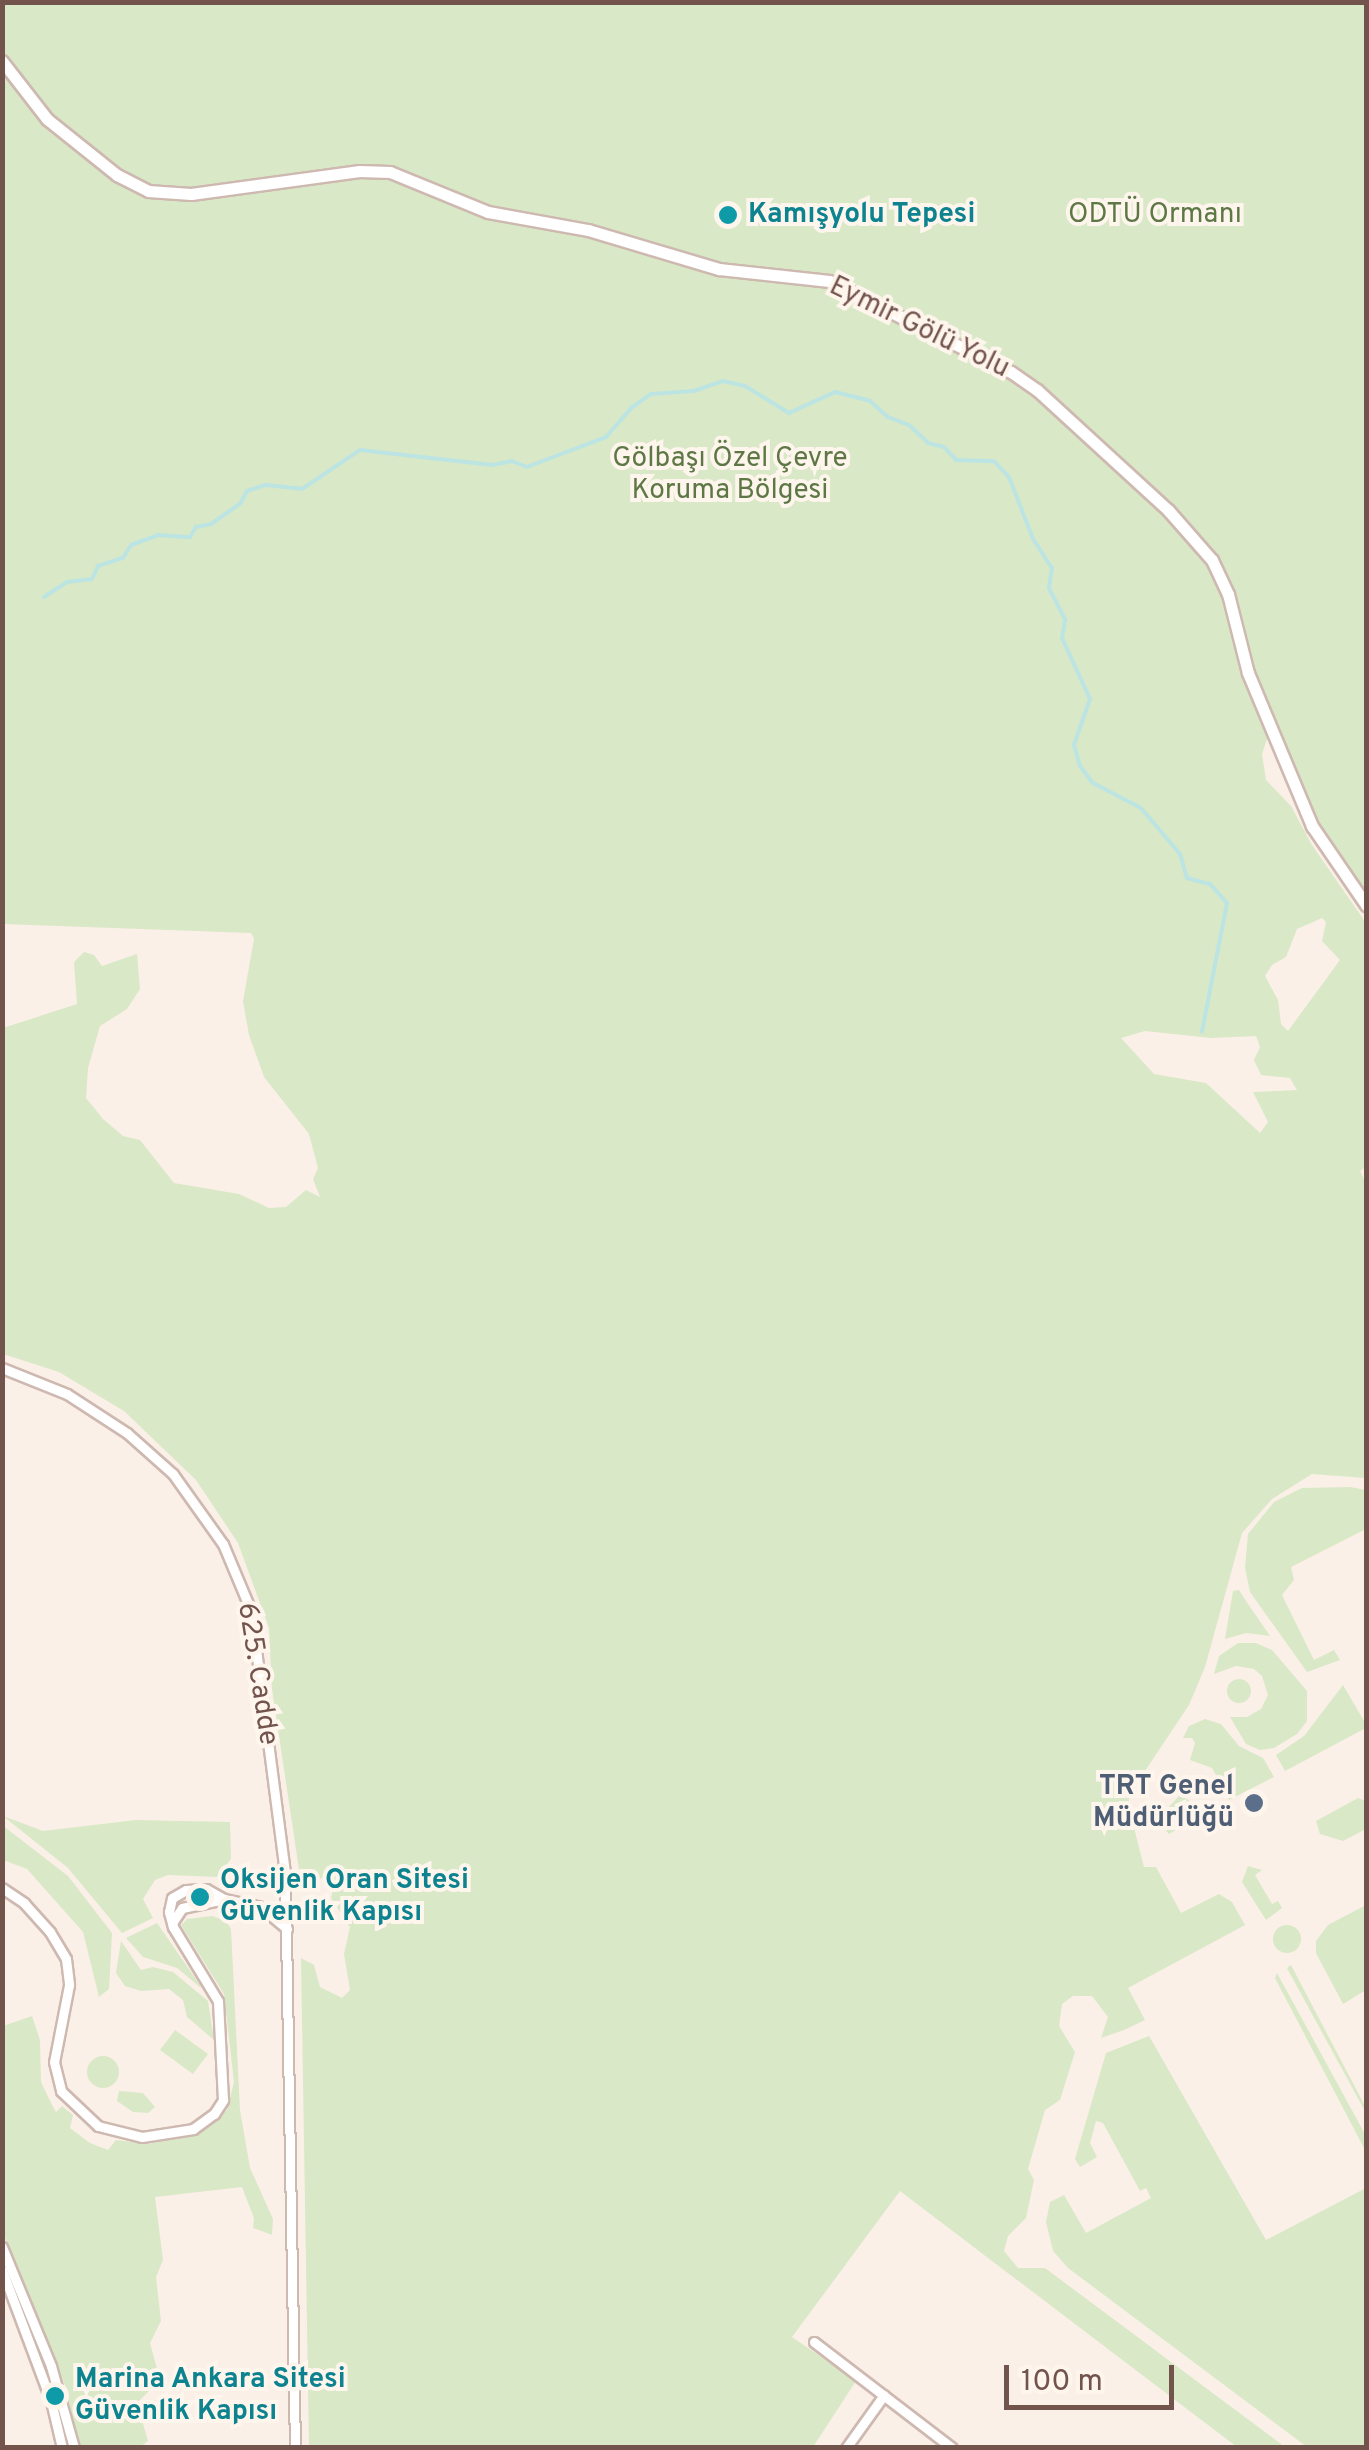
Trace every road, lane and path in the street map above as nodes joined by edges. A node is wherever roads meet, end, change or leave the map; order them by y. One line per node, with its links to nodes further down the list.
1 (2, 61): 2 (street, Eymir Gölü Yolu)
2 (1366, 904)
3 (2, 1368): 7 (street, 625. Cadde)
4 (2, 1888): 6 (street)
5 (224, 1899): 6 (street); 6 (street); 7 (street)
6 (172, 1927)
7 (288, 1932): 14 (street, 625. Cadde)
8 (2, 2247): 13 (street)
9 (2, 2270): 12 (street)
10 (814, 2342): 11 (street)
11 (884, 2395): 15 (street); 16 (street)
12 (62, 2448)
13 (74, 2448)
14 (295, 2448)
15 (846, 2448)
16 (952, 2448)

